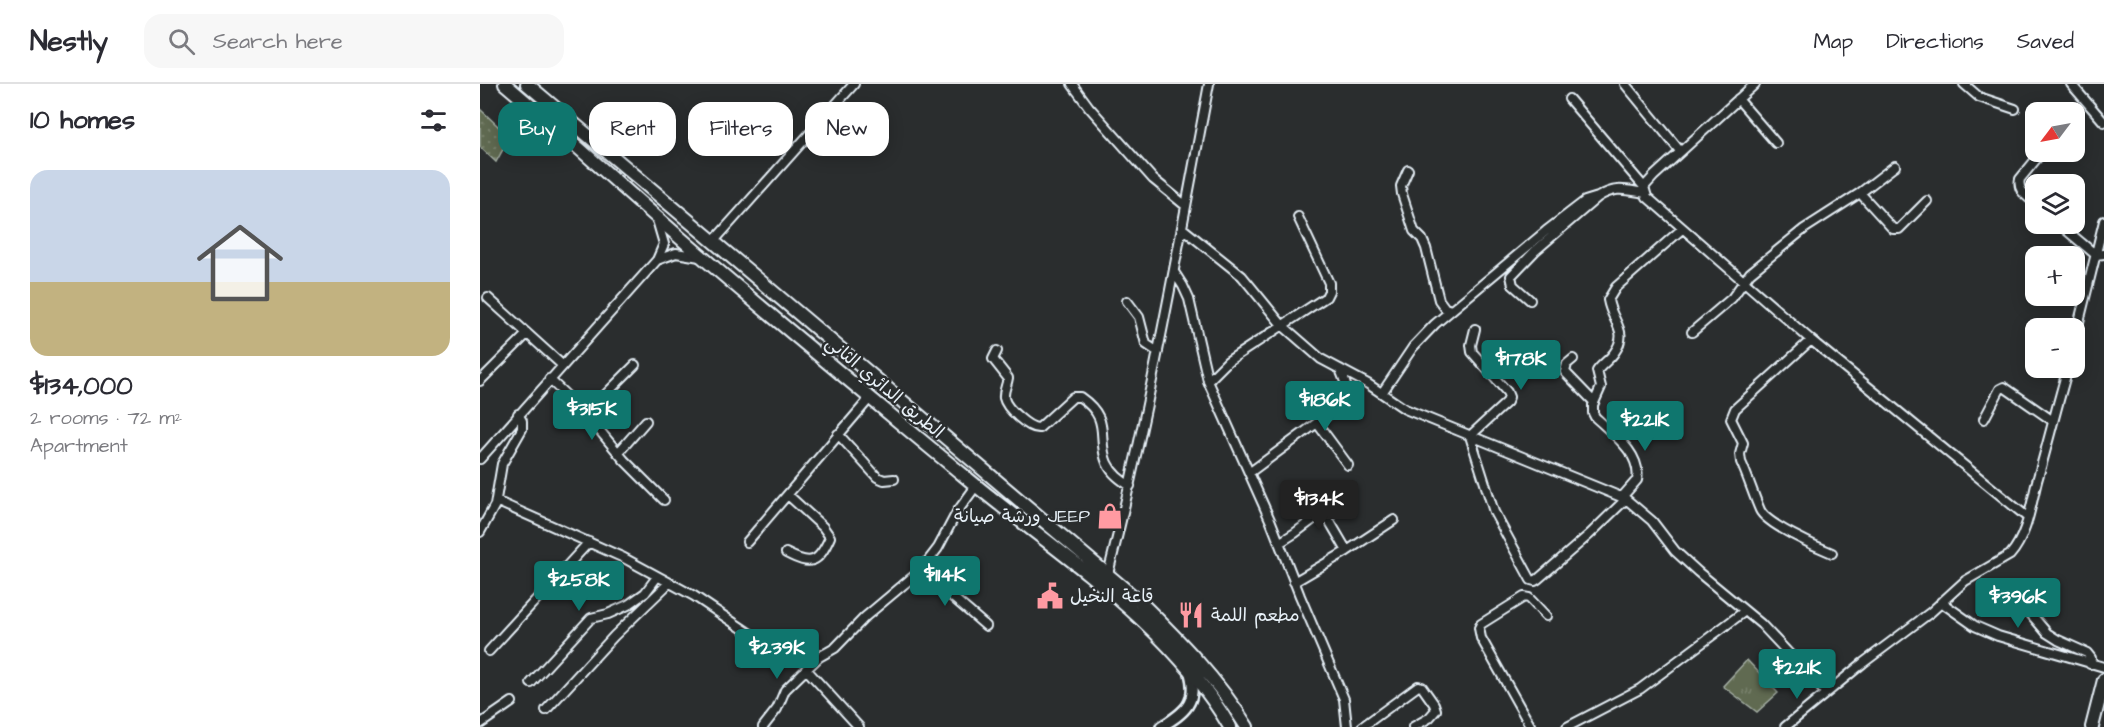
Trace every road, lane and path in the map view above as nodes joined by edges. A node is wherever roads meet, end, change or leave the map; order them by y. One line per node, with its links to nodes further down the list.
1 (505, 84): 25 (main road, الطريق الدائري الثاني)
2 (526, 84): 31 (main road, الطريق الدائري الثاني)
3 (854, 84): 31 (street)
4 (1072, 84): 24 (street)
5 (1209, 84): 24 (street)
6 (1625, 84): 15 (street)
7 (1755, 84): 11 (street)
8 (1964, 84): 12 (street)
9 (2071, 84): 13 (street)
10 (1569, 99): 19 (street)
11 (1738, 99): 14 (street); 15 (street)
12 (2015, 109)
13 (2104, 122)
14 (1776, 143)
15 (1680, 152): 19 (street)
16 (2034, 162): 21 (street)
17 (1895, 166): 20 (street)
18 (1408, 170): 41 (street)
19 (1644, 190): 22 (street); 29 (street)
20 (1860, 193): 23 (street); 36 (street)
21 (2025, 194)
22 (1598, 197): 38 (street); 41 (street)
23 (1927, 201)
24 (1186, 206): 28 (street)
25 (655, 216): 33 (main road, الطريق الدائري الثاني); 34 (street)
26 (1298, 217): 43 (street)
27 (2104, 221): 32 (street)
28 (1182, 228): 35 (street); 43 (street)
29 (1682, 229): 36 (street); 61 (street)
30 (2073, 234): 32 (street)
31 (713, 242): 40 (main road, الطريق الدائري الثاني)
32 (2100, 254): 42 (street)
33 (703, 257): 34 (street); 40 (main road); 60 (main road, الطريق الدائري الثاني)
34 (657, 260): 51 (street)
35 (1174, 272): 49 (street); 58 (street)
36 (1744, 283): 45 (street); 47 (street)
37 (488, 298): 46 (street)
38 (1530, 300)
39 (1127, 301): 49 (street)
40 (790, 305): 56 (main road, الطريق الدائري الثاني)
41 (1451, 310): 59 (street)
42 (2081, 318)
43 (1282, 325): 53 (street); 58 (street)
44 (1475, 329): 69 (street)
45 (1692, 332)
46 (527, 334): 51 (street); 57 (street)
47 (1811, 340): 84 (street); 92 (street)
48 (997, 351): 76 (street)
49 (1158, 352): 76 (street)
50 (1573, 359): 61 (street)
51 (562, 365): 55 (street)
52 (635, 365): 63 (street)
53 (1340, 369): 59 (street); 67 (street)
54 (2064, 378): 66 (street)
55 (549, 379): 62 (street); 63 (street)
56 (876, 379): 60 (main road); 94 (main road, الطريق الدائري الثاني)
57 (480, 381)
58 (1208, 381): 73 (street)
59 (1382, 393): 69 (street)
60 (870, 398): 68 (street); 75 (main road, الطريق الدائري الثاني)
61 (1594, 402): 80 (street)
62 (518, 414): 71 (street); 82 (street)
63 (586, 414): 70 (street)
64 (1984, 419): 66 (street)
65 (646, 421): 70 (street)
66 (2053, 421): 84 (street)
67 (1317, 423): 72 (street); 73 (street)
68 (838, 434): 74 (street); 78 (street)
69 (1470, 436): 80 (street); 80 (street)
70 (618, 453): 81 (street)
71 (480, 459)
72 (1348, 465)
73 (1249, 473): 89 (street)
74 (894, 479)
75 (976, 486): 93 (street); 107 (main road, الطريق الدائري الثاني)
76 (1130, 486): 94 (street)
77 (1313, 493): 83 (street)
78 (788, 495): 88 (street); 91 (street)
79 (1344, 496): 83 (street)
80 (1624, 498): 100 (street)
81 (664, 500)
82 (496, 501): 86 (street); 87 (street)
83 (1325, 511): 89 (street); 90 (street)
84 (2027, 517): 99 (street)
85 (1394, 520): 90 (street)
86 (480, 532)
87 (589, 542): 95 (street); 103 (street)
88 (747, 542)
89 (1279, 543): 96 (street)
90 (1347, 551): 96 (street)
91 (786, 553)
92 (1832, 553)
93 (921, 570): 102 (street); 104 (street)
94 (1108, 574): 119 (main road, الطريق الدائري الثاني)
95 (657, 577): 97 (street); 110 (street)
96 (1294, 582): 120 (street)
97 (669, 583): 104 (street); 113 (street)
98 (2034, 591): 105 (street)
99 (1941, 602): 105 (street); 111 (street)
100 (1745, 611): 111 (street); 124 (street)
101 (1546, 616): 123 (street)
102 (986, 626)
103 (489, 651)
104 (819, 657): 108 (street)
105 (2090, 664): 106 (street)
106 (2104, 667)
107 (1189, 668): 117 (street); 118 (main road, الطريق الدائري الثاني)
108 (806, 669): 115 (street); 116 (street)
109 (2104, 680): 126 (main road)
110 (531, 683)
111 (1826, 693): 125 (street)
112 (512, 702): 114 (street)
113 (546, 710)
114 (480, 724)
115 (763, 727)
116 (859, 727)
117 (1161, 727)
118 (1230, 727)
119 (1247, 727)
120 (1347, 727)
121 (1362, 727): 122 (street)
122 (1413, 727)
123 (1531, 727)
124 (1567, 727)
125 (1785, 727)
126 (2092, 727)

